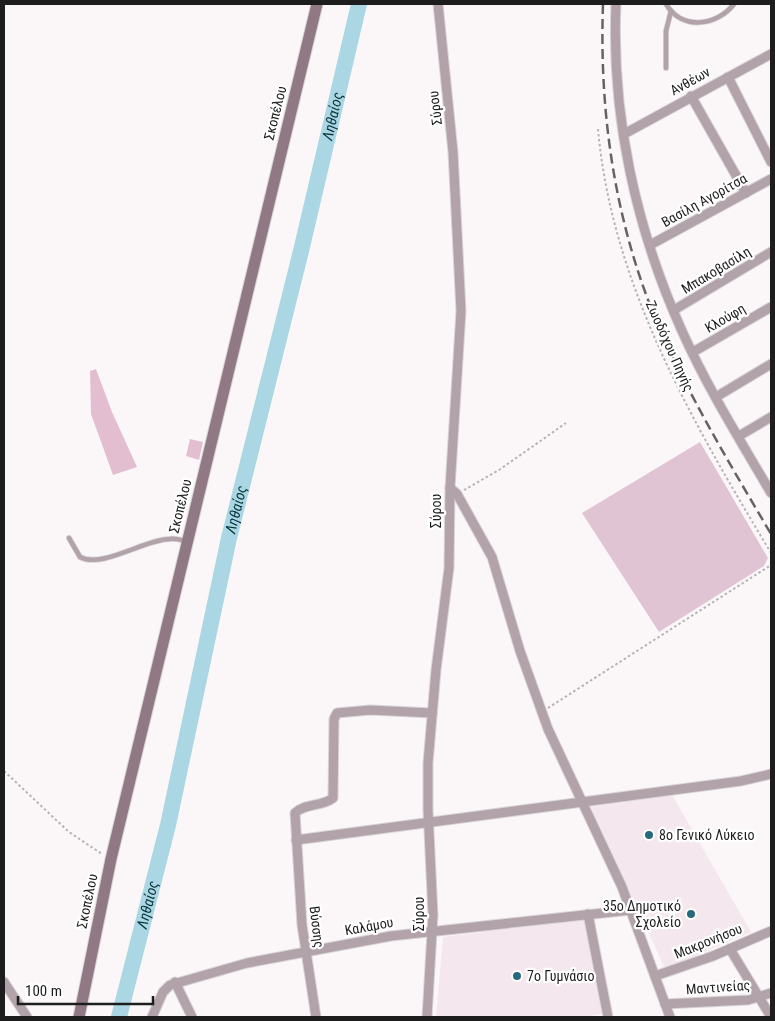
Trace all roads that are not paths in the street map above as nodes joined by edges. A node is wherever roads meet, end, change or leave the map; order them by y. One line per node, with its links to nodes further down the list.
1 (317, 4): 29 (main road, Σκοπέλου)
2 (438, 4): 26 (street, Σύρου)
3 (616, 4): 11 (street)
4 (666, 4): 6 (lane)
5 (734, 4): 6 (lane)
6 (671, 10): 8 (lane)
7 (771, 54): 9 (street, Ανθέων)
8 (666, 68)
9 (728, 76): 10 (street, Ανθέων); 12 (street)
10 (692, 96): 11 (street, Ανθέων); 14 (street)
11 (624, 134): 15 (street)
12 (771, 162)
13 (771, 179): 14 (street, Βασίλη Αγορίτσα)
14 (746, 193): 15 (street, Βασίλη Αγορίτσα)
15 (650, 246): 18 (street)
16 (771, 252): 18 (street, Μπακοβασίλη)
17 (771, 307): 19 (street, Κλούφη)
18 (674, 310): 19 (street)
19 (693, 352): 21 (street)
20 (771, 364): 21 (street)
21 (716, 396): 23 (street)
22 (771, 417): 23 (street)
23 (739, 436): 25 (street)
24 (771, 473): 25 (street)
25 (762, 478): 27 (street)
26 (454, 491): 30 (street, Σύρου); 32 (street)
27 (771, 493)
28 (70, 538): 29 (lane)
29 (187, 541): 48 (main road, Σκοπέλου)
30 (432, 713): 33 (street, Σύρου); 34 (street, Βύσσης)
31 (771, 775): 32 (street)
32 (582, 802): 33 (street); 35 (street)
33 (428, 822): 34 (street); 38 (street, Σύρου)
34 (296, 840): 40 (street, Βύσσης)
35 (631, 910): 36 (street, Καλάμου); 41 (street)
36 (588, 914): 38 (street, Καλάμου); 53 (street)
37 (771, 930): 39 (street, Μακρονήσου)
38 (433, 932): 40 (street, Καλάμου); 52 (street, Σύρου)
39 (730, 948): 41 (street, Μακρονήσου); 45 (street)
40 (306, 951): 43 (street, Καλάμου); 51 (street, Βύσσης)
41 (655, 976): 46 (street)
42 (4, 982): 47 (street)
43 (175, 982): 49 (street); 50 (street)
44 (771, 993): 45 (street, Μαντινείας)
45 (759, 998): 46 (street, Μαντινείας); 55 (street)
46 (665, 1004): 54 (street)
47 (27, 1017)
48 (79, 1017)
49 (152, 1017)
50 (192, 1017)
51 (316, 1017)
52 (427, 1017)
53 (608, 1017)
54 (670, 1017)
55 (771, 1017)

